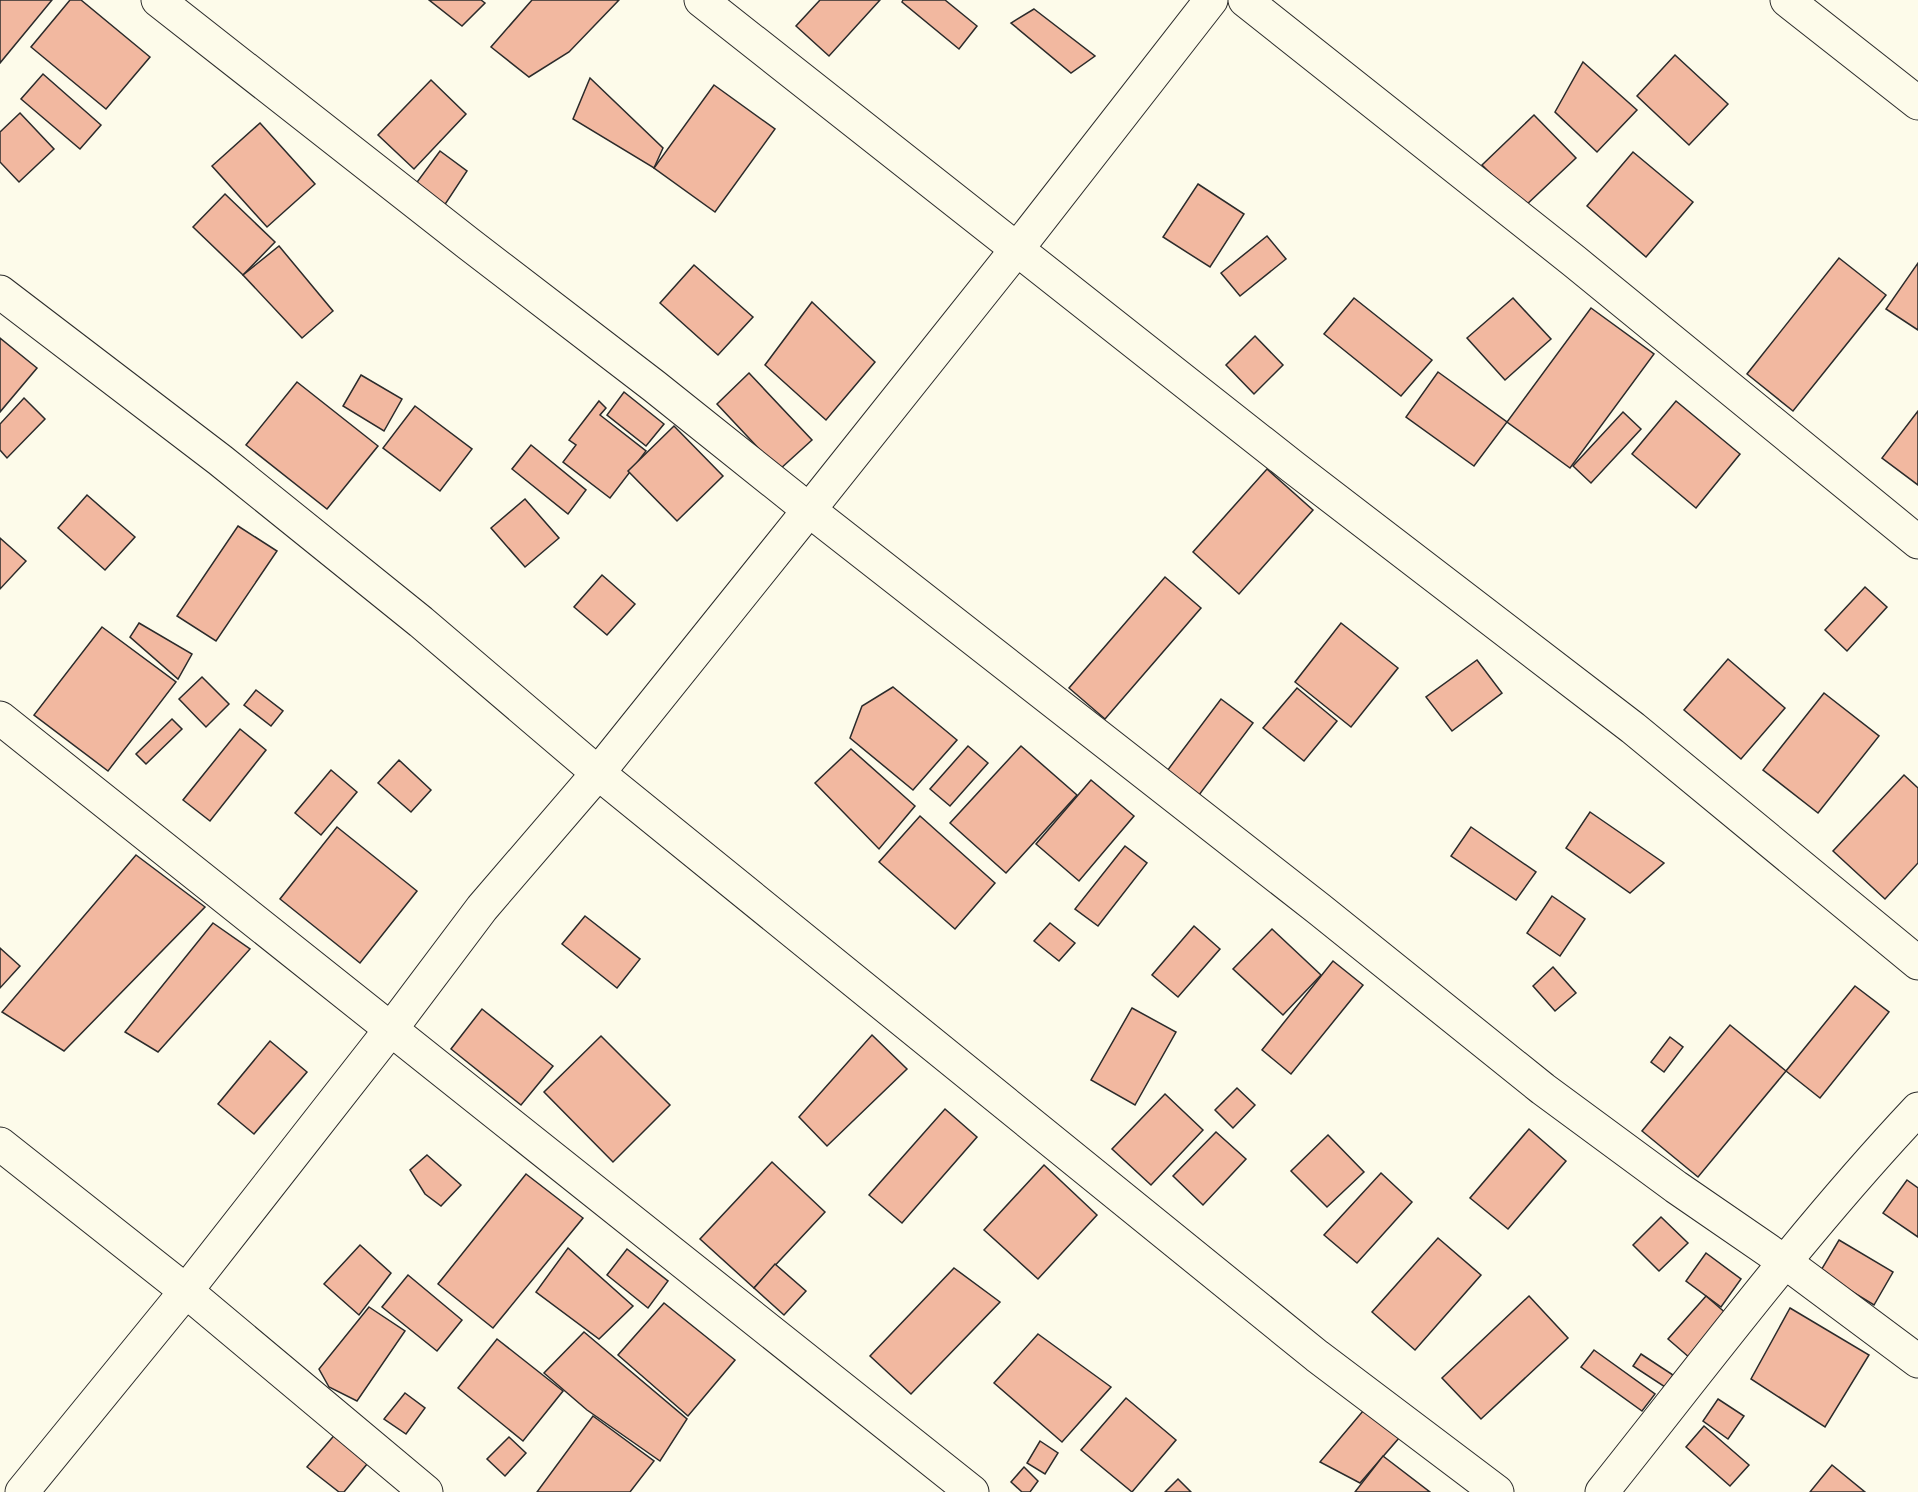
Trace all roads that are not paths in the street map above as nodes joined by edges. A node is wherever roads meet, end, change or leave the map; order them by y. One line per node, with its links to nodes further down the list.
1 (158, 0): 9 (street)
2 (701, 0): 7 (street)
3 (1211, 0): 7 (street)
4 (1245, 0): 10 (street)
5 (1788, 0): 6 (street)
6 (1918, 103)
7 (1017, 249): 9 (street); 13 (street)
8 (0, 292): 12 (street)
9 (809, 510): 12 (street); 17 (street)
10 (1918, 542)
11 (0, 718): 14 (street)
12 (598, 773): 14 (street); 23 (street)
13 (1918, 963)
14 (391, 1029): 18 (street); 22 (street)
15 (1918, 1109): 17 (street)
16 (0, 1144): 18 (street)
17 (1785, 1262): 19 (street); 24 (street)
18 (186, 1291): 20 (street); 21 (street)
19 (1918, 1361)
20 (22, 1492)
21 (426, 1492)
22 (972, 1492)
23 (1497, 1492)
24 (1602, 1492)

